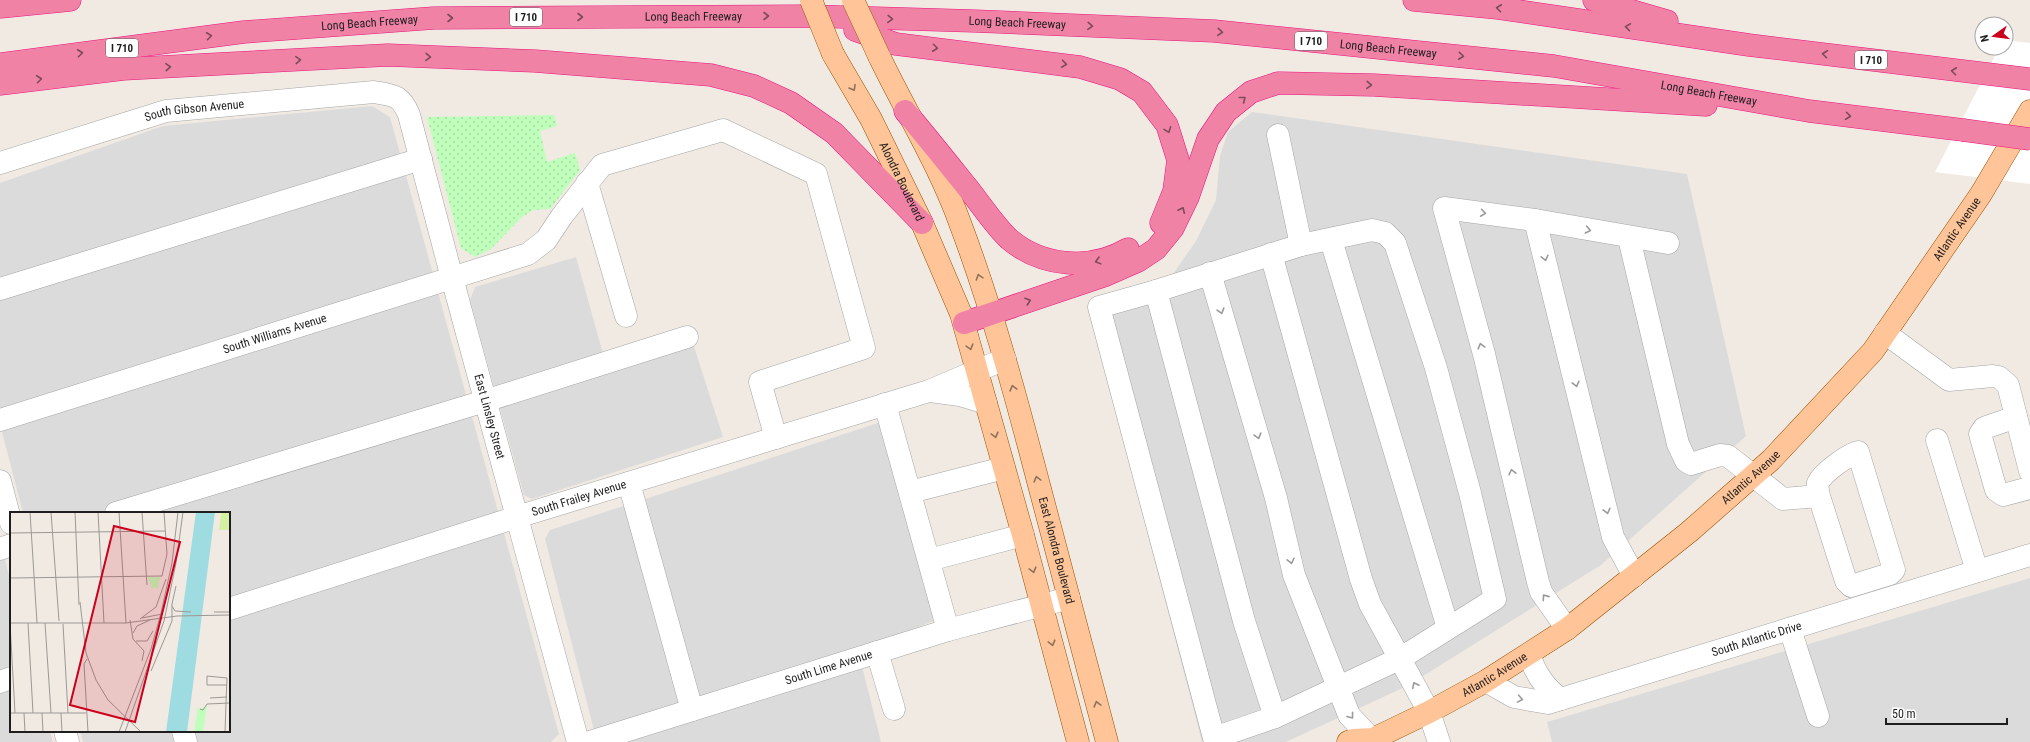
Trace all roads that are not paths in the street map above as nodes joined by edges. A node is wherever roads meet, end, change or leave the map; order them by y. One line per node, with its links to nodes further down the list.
1 (70, 0): 5 (highway)
2 (853, 0): 12 (main road, bridge)
3 (1414, 0): 7 (highway, I 710, one-way to 3)
4 (1594, 0): 7 (highway)
5 (0, 7)
6 (810, 8): 8 (highway, Long Beach Freeway / I 710, one-way to 6); 12 (highway, one-way to 12); 13 (highway, Long Beach Freeway / I 710, one-way to 13); 21 (main road, Alondra Boulevard, one-way to 21, bridge)
7 (1749, 45): 9 (highway, I 710, one-way to 7)
8 (0, 64)
9 (2030, 79)
10 (0, 84): 21 (highway, one-way to 21)
11 (395, 96): 17 (street, East Linsley Street); 18 (street, South Gibson Avenue)
12 (905, 111): 31 (main road, one-way to 12)
13 (1809, 111): 16 (highway, Long Beach Freeway / I 710, one-way to 16, bridge); 31 (highway, one-way to 13)
14 (2030, 111): 34 (main road, Atlantic Avenue)
15 (1278, 135): 25 (street)
16 (2030, 139)
17 (420, 159): 28 (street, East Linsley Street); 29 (street)
18 (0, 162)
19 (587, 184): 28 (street, South Williams Avenue); 32 (street); 44 (street, South Williams Avenue)
20 (1536, 220): 22 (street, one-way to 22); 63 (street, one-way to 63); 68 (street, one-way to 20)
21 (922, 223): 33 (main road, Alondra Boulevard)
22 (1629, 238): 24 (street); 48 (street)
23 (1331, 240): 25 (street); 67 (street); 67 (street)
24 (1668, 243)
25 (1301, 245): 26 (street)
26 (1271, 254): 27 (street); 73 (street)
27 (1210, 273): 30 (street); 77 (street, one-way to 77)
28 (452, 278): 39 (street, East Linsley Street); 43 (street, South Williams Avenue)
29 (0, 289)
30 (1156, 292): 83 (street); 83 (street)
31 (991, 314): 33 (highway); 36 (main road)
32 (626, 316)
33 (964, 323): 37 (main road, Alondra Boulevard, one-way to 37)
34 (1885, 333): 42 (street); 48 (main road, Atlantic Avenue)
35 (687, 337): 39 (street)
36 (1005, 359): 37 (street, South Frailey Avenue); 64 (main road, East Alondra Boulevard, one-way to 36)
37 (977, 370): 38 (street, South Frailey Avenue); 40 (main road)
38 (929, 391): 40 (street, South Frailey Avenue); 41 (street, South Frailey Avenue)
39 (485, 401): 54 (street); 55 (street, East Linsley Street)
40 (986, 403): 46 (main road, one-way to 46)
41 (885, 404): 44 (street, South Frailey Avenue); 52 (street)
42 (2016, 417): 47 (street); 51 (street)
43 (0, 420)
44 (776, 438): 50 (street, South Frailey Avenue)
45 (1937, 440): 62 (street)
46 (1004, 468): 52 (street); 57 (main road)
47 (2030, 471)
48 (1753, 475): 53 (street); 63 (main road, Atlantic Avenue)
49 (0, 481): 56 (street)
50 (629, 482): 55 (street, South Frailey Avenue); 80 (street)
51 (2030, 488)
52 (910, 492): 61 (street)
53 (1819, 496): 53 (street)
54 (119, 512)
55 (517, 517): 66 (street, South Frailey Avenue); 89 (street, East Linsley Street)
56 (10, 519)
57 (1024, 534): 61 (street); 65 (main road, one-way to 65)
58 (10, 545): 59 (street)
59 (0, 549)
60 (2030, 555): 62 (street, South Atlantic Drive)
61 (929, 560): 70 (street)
62 (1977, 571): 69 (street, South Atlantic Drive)
63 (1634, 576): 68 (main road, Atlantic Avenue)
64 (1069, 598): 65 (street, South Lime Avenue); 92 (main road, East Alondra Boulevard, one-way to 64)
65 (1042, 605): 70 (street, South Lime Avenue); 91 (main road, one-way to 91)
66 (230, 609)
67 (1448, 628): 73 (street)
68 (1567, 629): 72 (main road, Atlantic Avenue)
69 (1790, 629): 78 (street, South Atlantic Drive); 82 (street)
70 (948, 630): 71 (street, South Lime Avenue)
71 (876, 652): 79 (street); 80 (street, South Lime Avenue)
72 (1529, 654): 75 (main road, Atlantic Avenue); 78 (street)
73 (1401, 658): 77 (street); 81 (street, one-way to 73)
74 (10, 678): 76 (street)
75 (1486, 681): 78 (street, South Atlantic Drive, one-way to 78); 81 (main road, Atlantic Avenue)
76 (0, 682)
77 (1338, 688): 83 (street); 86 (street, one-way to 86)
78 (1561, 699)
79 (894, 709)
80 (692, 710): 90 (street, South Lime Avenue)
81 (1429, 712): 86 (main road, Atlantic Avenue); 94 (street)
82 (1818, 716)
83 (1276, 717)
84 (65, 732): 87 (street)
85 (183, 732): 88 (street)
86 (1373, 741): 93 (main road, Atlantic Avenue)
87 (68, 742)
88 (186, 742)
89 (578, 742)
90 (590, 742)
91 (1078, 742)
92 (1107, 742)
93 (1348, 742)
94 (1438, 742)

